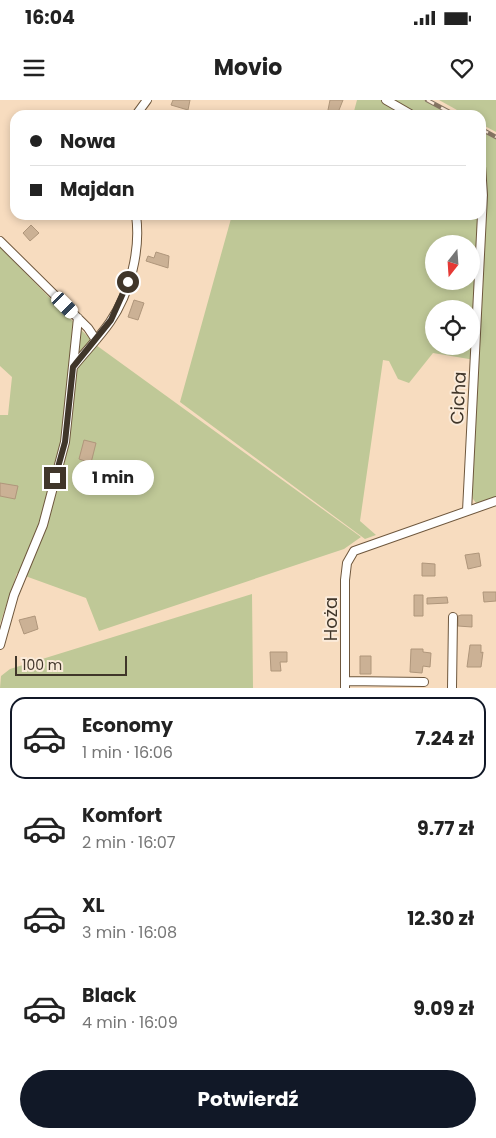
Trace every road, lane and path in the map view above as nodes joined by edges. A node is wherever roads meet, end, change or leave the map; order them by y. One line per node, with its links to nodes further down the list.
1 (386, 100): 2 (street)
2 (403, 110)
3 (136, 220): 7 (street)
4 (482, 220): 10 (street, Cicha)
5 (0, 241): 6 (street)
6 (78, 318): 7 (street); 8 (street)
7 (96, 340): 8 (street)
8 (73, 367): 12 (street)
9 (496, 501): 10 (street)
10 (466, 511): 14 (street, Hoża)
11 (453, 617): 15 (street)
12 (0, 645)
13 (424, 682): 14 (street)
14 (345, 684)
15 (452, 688)

